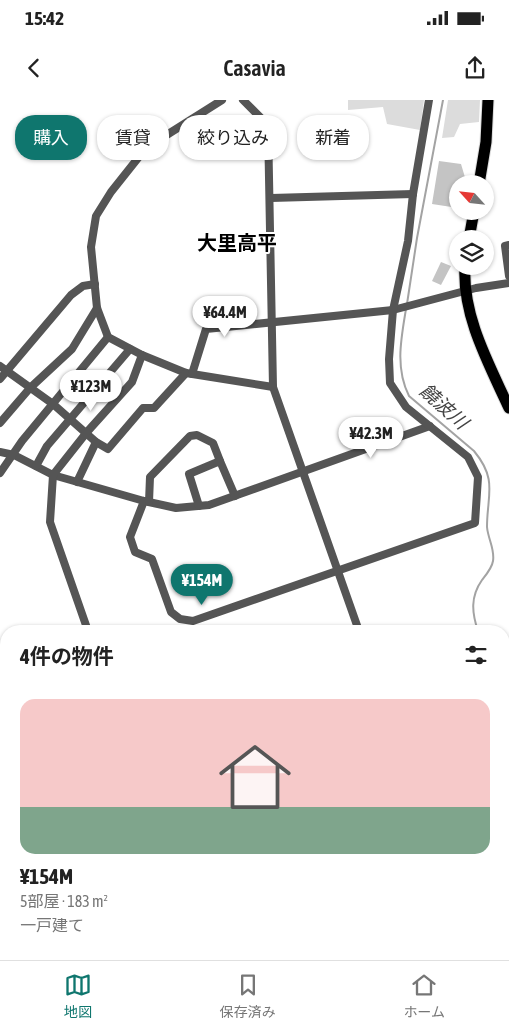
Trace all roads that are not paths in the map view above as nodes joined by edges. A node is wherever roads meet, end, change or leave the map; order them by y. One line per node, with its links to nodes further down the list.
1 (222, 100): 12 (street)
2 (242, 100): 7 (street)
3 (429, 100): 6 (street)
4 (488, 100): 5 (main road)
5 (480, 175)
6 (413, 194): 7 (street); 15 (street)
7 (271, 198): 16 (street)
8 (509, 245): 10 (street)
9 (465, 275): 13 (main road)
10 (509, 276)
11 (509, 283): 13 (street)
12 (95, 284): 14 (street); 21 (street)
13 (466, 292): 15 (street); 27 (main road)
14 (97, 308): 17 (street); 25 (street)
15 (393, 310): 16 (street); 30 (street)
16 (274, 322): 22 (street); 24 (street)
17 (108, 337): 18 (street); 26 (street)
18 (130, 349): 19 (street); 28 (street)
19 (142, 355): 22 (street); 31 (street)
20 (0, 366): 21 (street)
21 (8, 372): 23 (street); 25 (street)
22 (189, 373): 24 (street); 32 (street)
23 (0, 379)
24 (274, 387): 37 (street)
25 (30, 388): 26 (street); 29 (street)
26 (53, 404): 28 (street); 34 (street)
27 (509, 408)
28 (70, 419): 31 (street); 36 (street)
29 (0, 424)
30 (430, 426): 37 (street); 44 (street)
31 (87, 432): 32 (street); 39 (street)
32 (96, 442): 40 (street)
33 (0, 452): 34 (street)
34 (14, 455): 36 (street); 38 (street)
35 (220, 461): 41 (street); 42 (street); 43 (street)
36 (36, 466): 39 (street)
37 (304, 472): 41 (street); 44 (street)
38 (0, 474)
39 (53, 475): 40 (street); 45 (street)
40 (77, 482): 42 (street)
41 (235, 496): 43 (street)
42 (146, 501): 43 (street); 44 (street)
43 (199, 506)
44 (338, 570): 46 (street)
45 (86, 625)
46 (357, 625)

